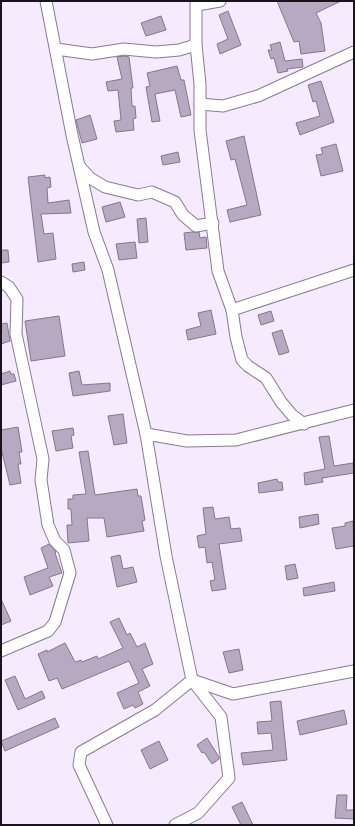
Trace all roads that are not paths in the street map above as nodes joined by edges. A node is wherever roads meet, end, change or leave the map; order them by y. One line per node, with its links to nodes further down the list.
1 (46, 1): 5 (street)
2 (220, 1): 3 (street)
3 (197, 3): 4 (street)
4 (196, 45): 5 (street); 7 (street)
5 (56, 49): 8 (street)
6 (354, 52): 7 (street)
7 (200, 104): 9 (street)
8 (79, 166): 9 (street); 15 (street)
9 (213, 223): 12 (street)
10 (354, 270): 12 (street)
11 (1, 282): 16 (street)
12 (232, 310): 14 (street)
13 (354, 410): 14 (street)
14 (304, 424): 15 (street)
15 (146, 434): 18 (street)
16 (1, 651)
17 (354, 671): 18 (street)
18 (192, 680): 19 (street); 20 (street)
19 (107, 825)
20 (176, 825)

